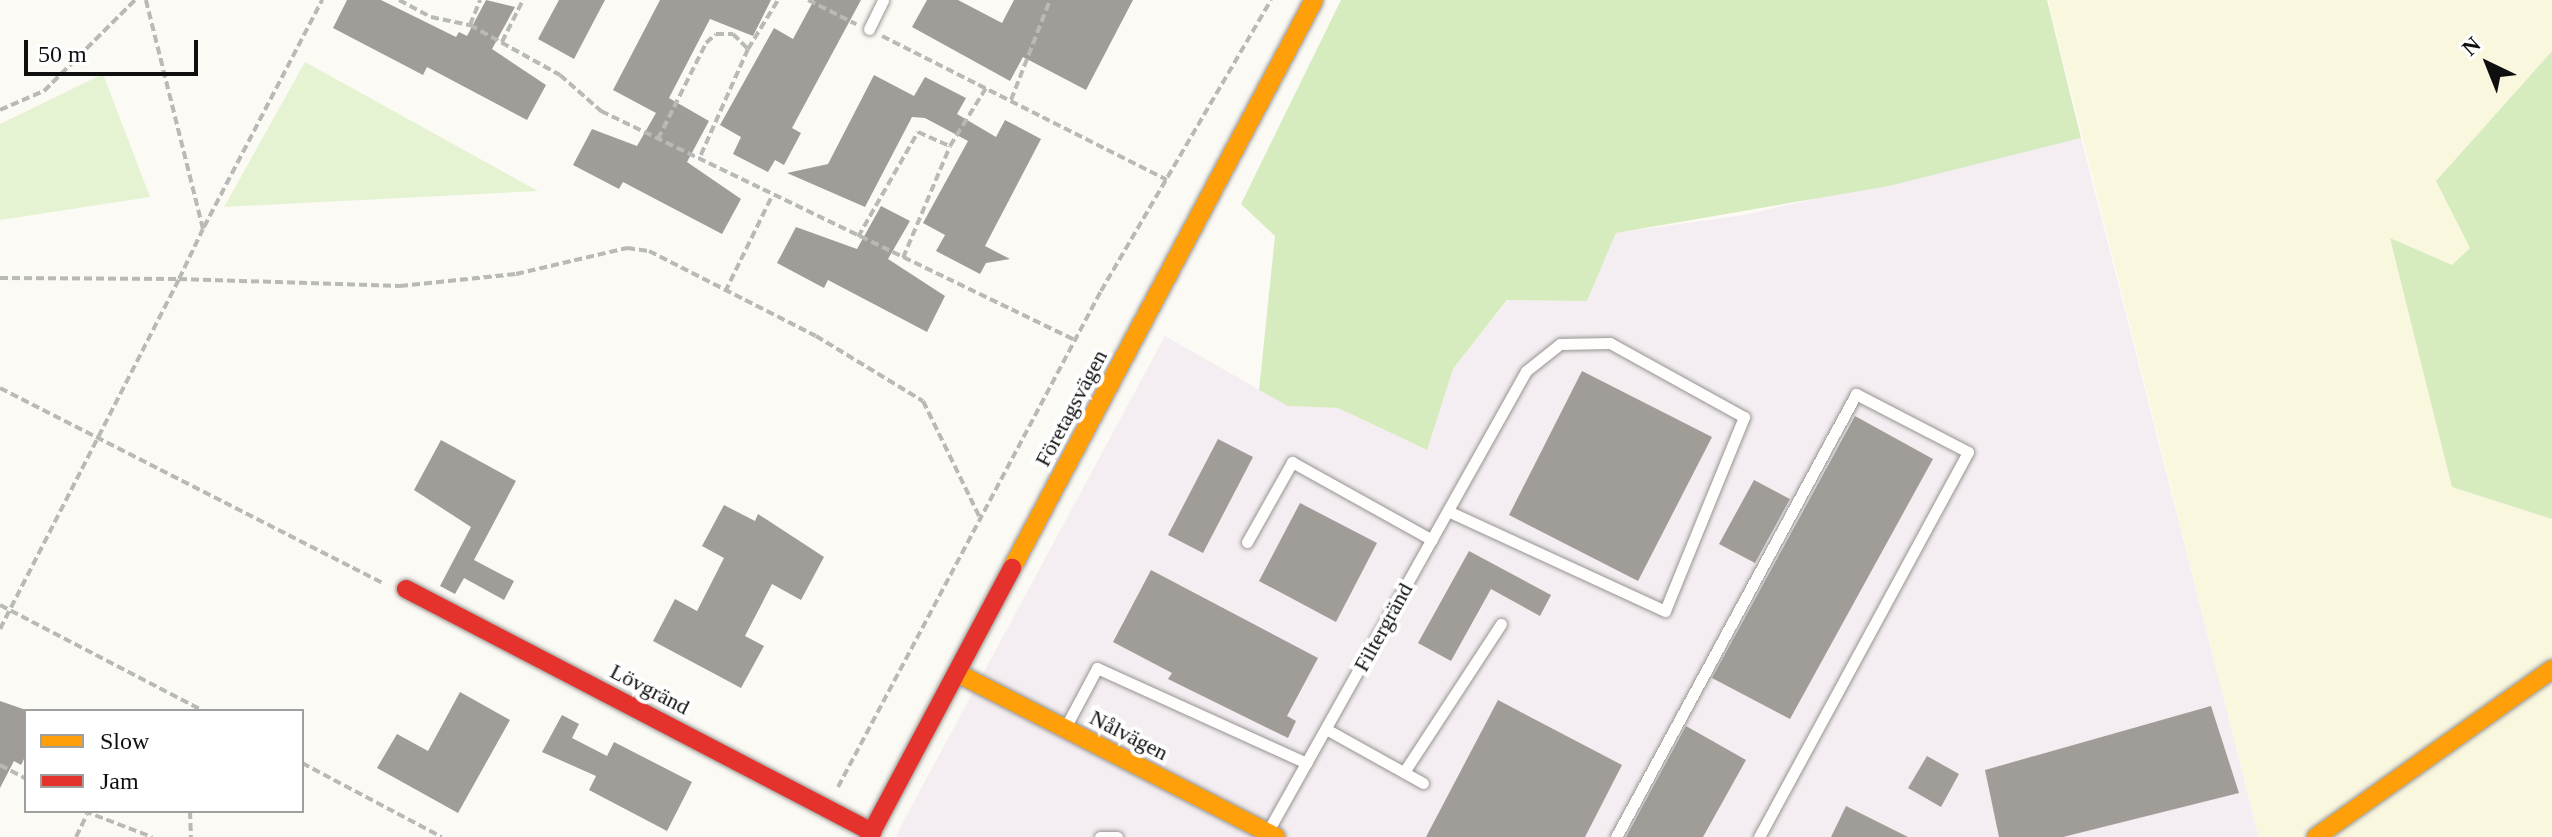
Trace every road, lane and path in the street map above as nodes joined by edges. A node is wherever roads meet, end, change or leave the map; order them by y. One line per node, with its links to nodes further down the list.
1 (135, 0): 19 (path)
2 (146, 0): 25 (path)
3 (322, 0): 25 (path)
4 (399, 0): 13 (path)
5 (480, 0): 13 (path)
6 (523, 0): 15 (path)
7 (778, 0): 16 (path)
8 (808, 0): 14 (path)
9 (883, 0): 14 (lane)
10 (1050, 0): 18 (path)
11 (1271, 0): 23 (path)
12 (1314, 0): 44 (street, Företagsvägen)
13 (470, 25): 15 (path)
14 (869, 29): 17 (path)
15 (502, 42): 20 (path)
16 (748, 49): 20 (path); 22 (path)
17 (986, 88): 18 (path); 21 (path)
18 (1011, 100): 23 (path)
19 (0, 110)
20 (658, 139): 22 (path)
21 (950, 146): 26 (path); 27 (path)
22 (699, 159): 24 (path)
23 (1168, 181): 31 (path)
24 (771, 198): 26 (path); 30 (path)
25 (203, 229): 29 (path)
26 (858, 237): 27 (path)
27 (903, 258): 31 (path)
28 (0, 278): 29 (path)
29 (179, 279): 30 (path); 33 (path)
30 (725, 292): 35 (path)
31 (1075, 340): 35 (path)
32 (0, 388): 33 (path)
33 (100, 439): 38 (path); 40 (path)
34 (1448, 511): 34 (lane, Filtergränd); 36 (lane, Filtergränd)
35 (979, 516): 56 (path)
36 (1432, 540): 37 (lane); 49 (lane, Filtergränd)
37 (1247, 542)
38 (406, 589): 56 (street, Lövgränd)
39 (0, 605): 40 (path)
40 (10, 610): 42 (path); 45 (path)
41 (1501, 624): 53 (lane)
42 (0, 629)
43 (2552, 669): 70 (street)
44 (961, 675): 48 (street, Nålvägen); 60 (street, Företagsvägen)
45 (190, 704): 46 (path); 47 (path)
46 (190, 709)
47 (200, 709)
48 (1064, 729): 50 (lane); 61 (street, Nålvägen)
49 (1326, 729): 50 (lane, Filtergränd); 53 (lane)
50 (1306, 763): 61 (lane, Filtergränd)
51 (304, 764): 65 (path)
52 (0, 765): 54 (path)
53 (1404, 772): 55 (lane)
54 (24, 778)
55 (1423, 783)
56 (826, 808): 60 (street, Lövgränd)
57 (85, 813): 62 (path)
58 (88, 813): 63 (path)
59 (190, 813): 64 (path)
60 (871, 834)
61 (1269, 836)
62 (76, 837)
63 (152, 837)
64 (191, 837)
65 (442, 837)
66 (1100, 837): 67 (lane)
67 (1117, 837)
68 (1616, 837): 69 (lane)
69 (1759, 837)
70 (2316, 837)

